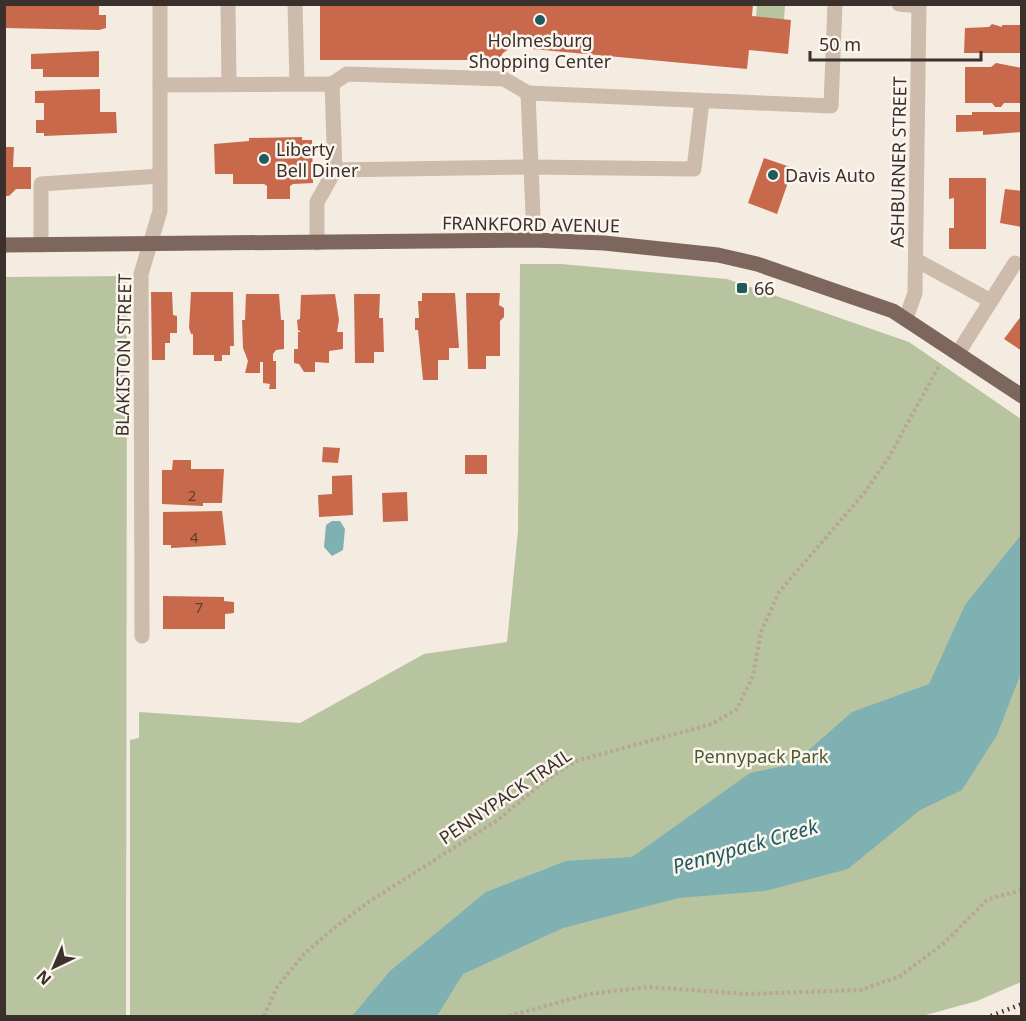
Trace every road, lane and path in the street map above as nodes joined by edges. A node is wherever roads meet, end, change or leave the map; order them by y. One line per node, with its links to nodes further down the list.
1 (160, 4): 10 (street, BLAKISTON STREET)
2 (228, 4): 7 (street)
3 (295, 4): 8 (street)
4 (835, 4): 12 (street)
5 (899, 4): 6 (street)
6 (919, 5): 21 (street, ASHBURNER STREET)
7 (229, 84): 8 (street); 10 (street)
8 (297, 84): 9 (street)
9 (332, 84): 11 (street); 14 (street)
10 (160, 85): 15 (street, BLAKISTON STREET)
11 (528, 93): 12 (street); 13 (street)
12 (702, 101): 13 (street)
13 (531, 167): 14 (street); 16 (street)
14 (334, 170): 17 (street)
15 (160, 176): 18 (street, BLAKISTON STREET); 20 (street)
16 (534, 240): 17 (main road, FRANKFORD AVENUE); 24 (main road, FRANKFORD AVENUE)
17 (317, 243): 18 (main road, FRANKFORD AVENUE)
18 (150, 244): 20 (main road, FRANKFORD AVENUE); 28 (street, BLAKISTON STREET)
19 (4, 245): 20 (main road, FRANKFORD AVENUE)
20 (41, 245)
21 (916, 260): 23 (street); 24 (street, ASHBURNER STREET)
22 (1015, 262): 23 (street)
23 (991, 301): 25 (street)
24 (906, 318): 25 (main road, FRANKFORD AVENUE)
25 (958, 353): 27 (main road, FRANKFORD AVENUE)
26 (940, 364): 30 (path, PENNYPACK TRAIL)
27 (1022, 396)
28 (142, 636)
29 (1022, 890): 31 (path)
30 (264, 1017)
31 (509, 1017)

